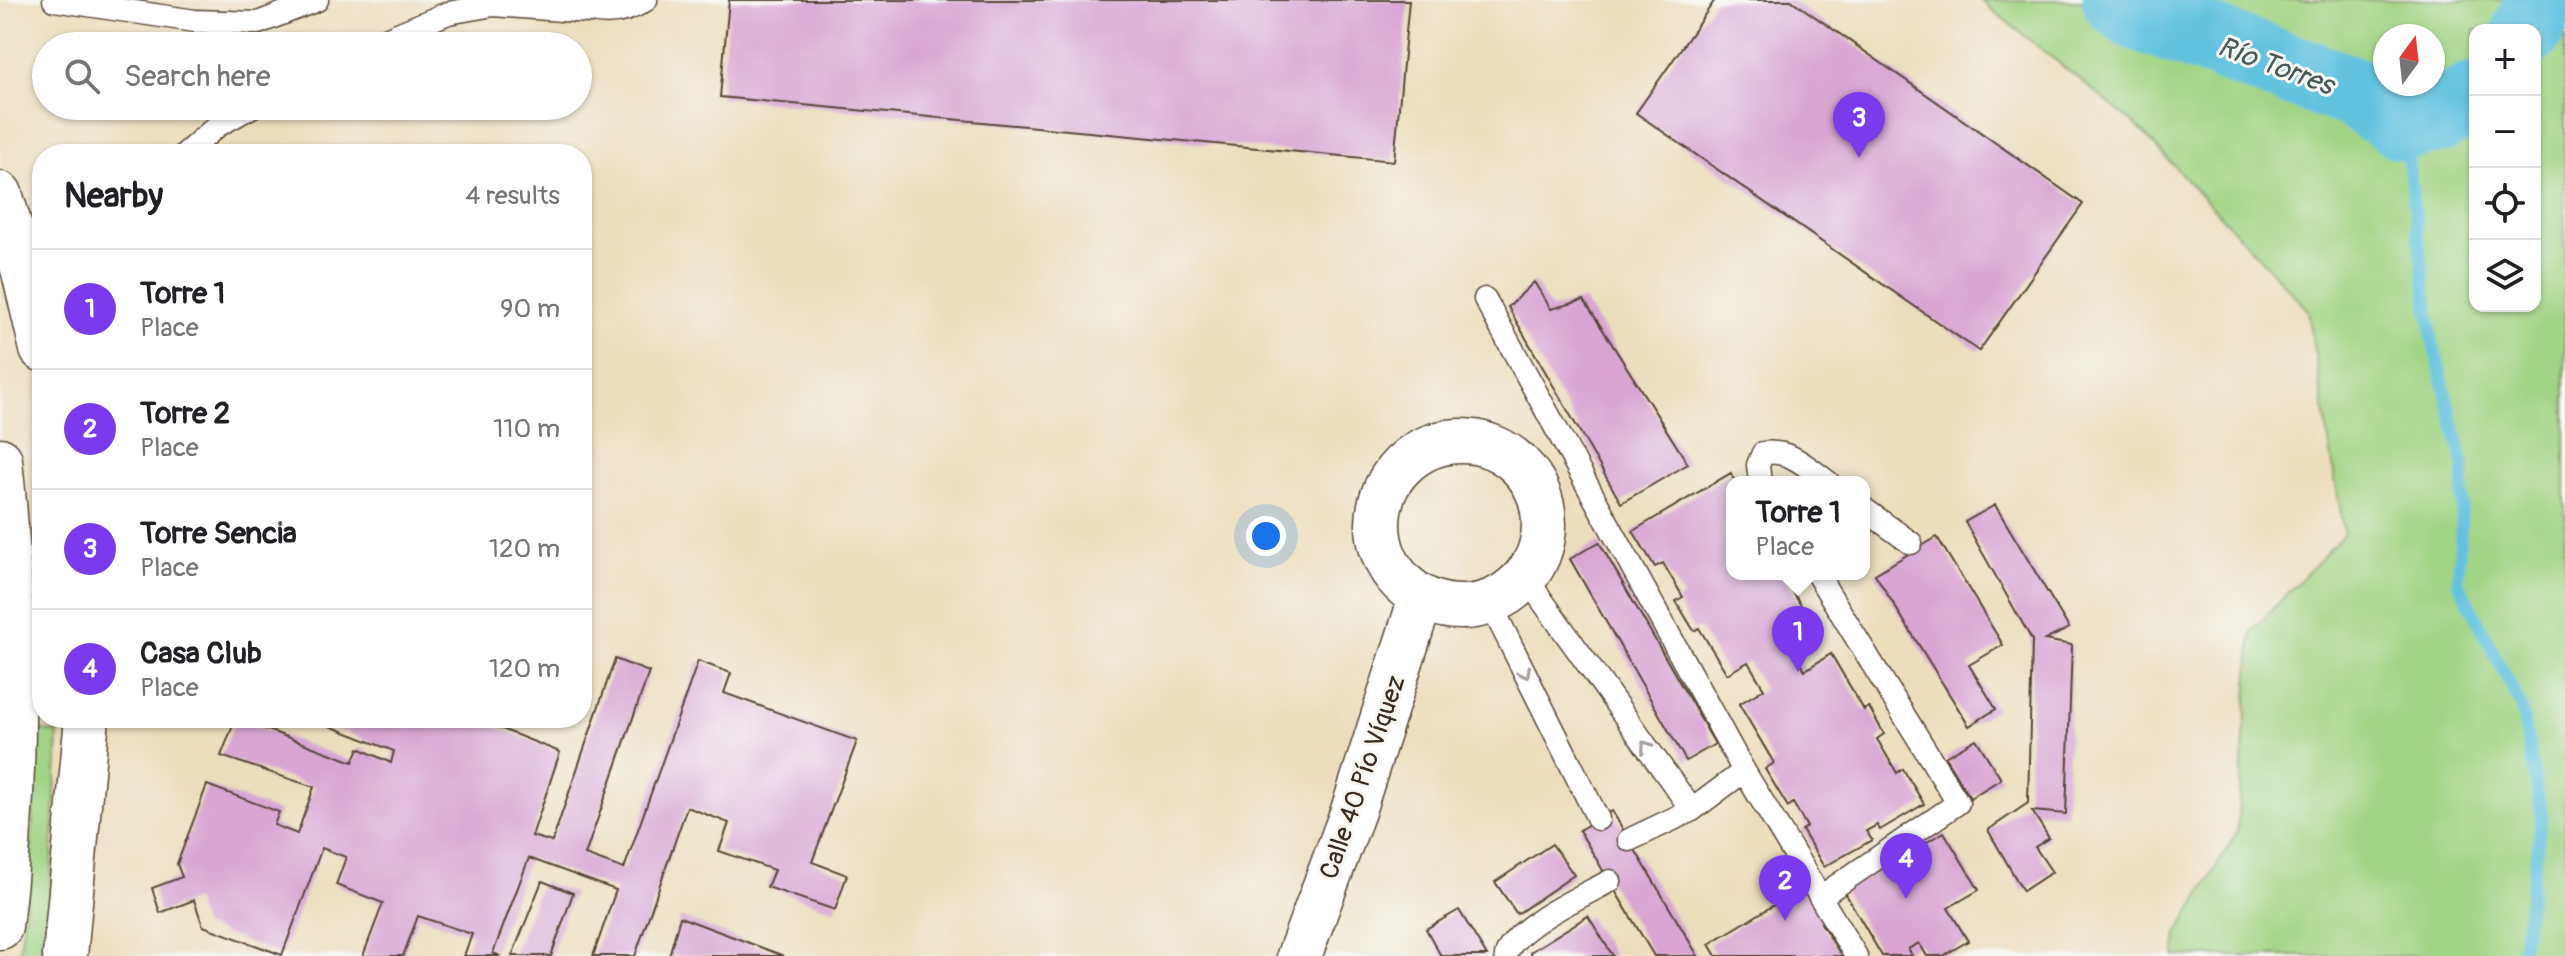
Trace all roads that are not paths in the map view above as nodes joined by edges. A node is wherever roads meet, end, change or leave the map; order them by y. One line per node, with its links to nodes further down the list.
1 (54, 0): 6 (lane)
2 (317, 0): 6 (lane)
3 (569, 0): 5 (lane)
4 (646, 0): 5 (lane)
5 (590, 12): 8 (lane)
6 (219, 22): 7 (lane)
7 (219, 32)
8 (403, 32)
9 (214, 120): 10 (lane)
10 (193, 144)
11 (0, 194): 13 (main road)
12 (1485, 299): 24 (lane)
13 (32, 302)
14 (0, 460): 30 (main road)
15 (1759, 476): 16 (lane)
16 (1820, 476)
17 (1870, 513): 18 (lane)
18 (1911, 543)
19 (1526, 578): 21 (main road); 22 (main road); 25 (lane, one-way to 19)
20 (1821, 580): 29 (lane)
21 (1421, 598): 22 (main road); 32 (main road, Calle 40 Pío Víquez)
22 (1490, 603): 26 (lane, one-way to 26)
23 (86, 728): 31 (main road)
24 (1744, 771): 25 (lane); 29 (lane)
25 (1692, 810): 27 (lane)
26 (1598, 819)
27 (1629, 840)
28 (1610, 881): 33 (lane)
29 (1820, 897): 34 (lane)
30 (0, 927)
31 (65, 956)
32 (1299, 956)
33 (1506, 956)
34 (1856, 956)

